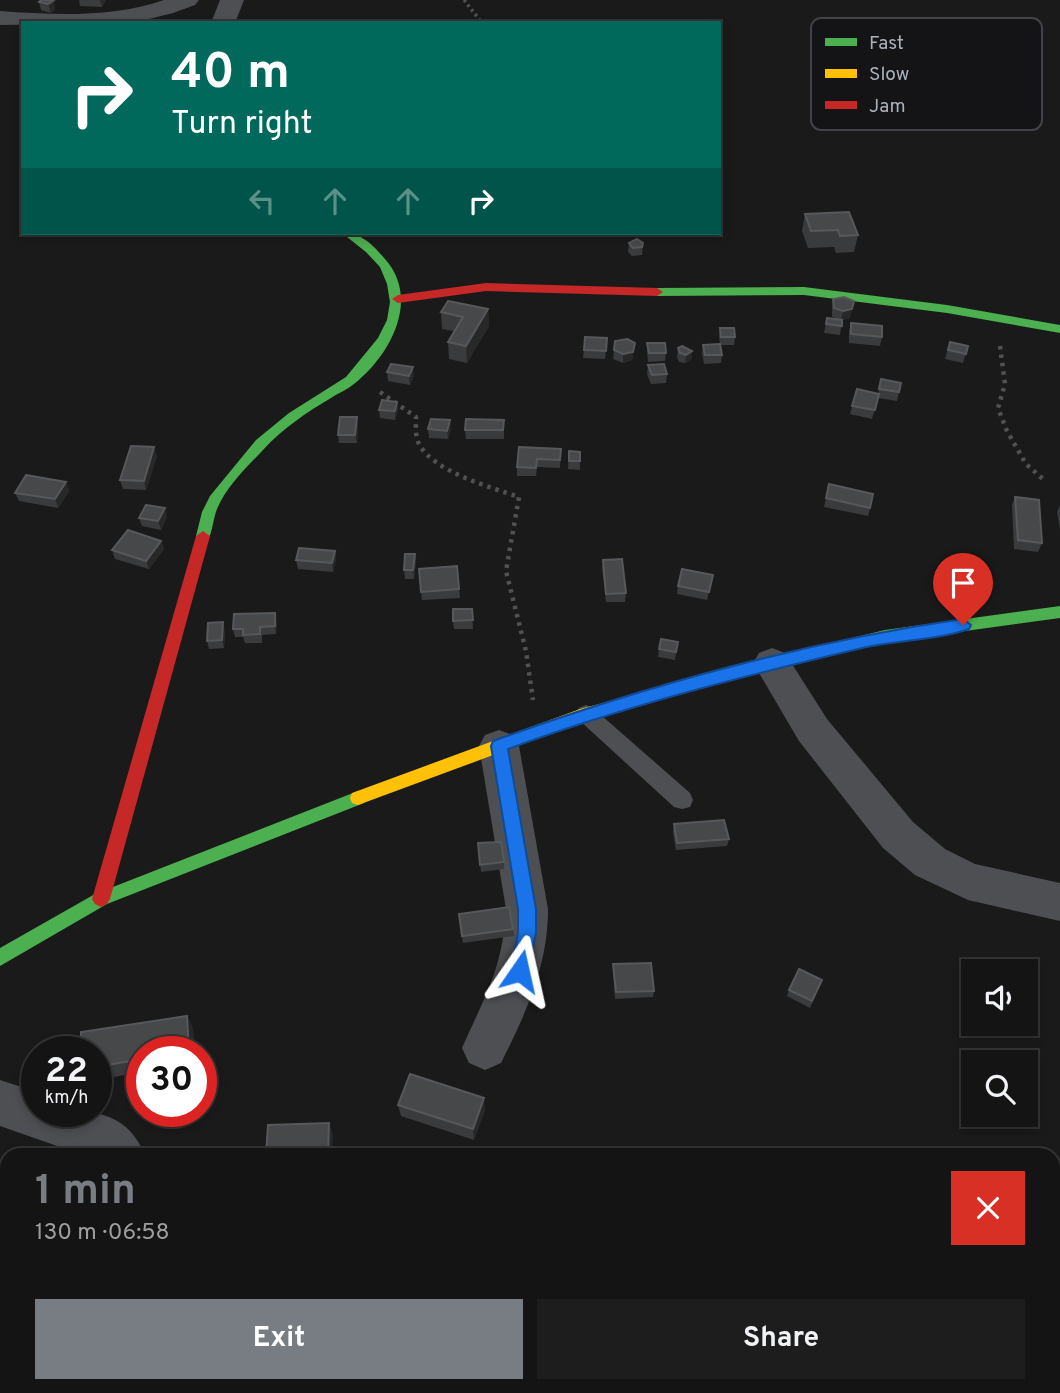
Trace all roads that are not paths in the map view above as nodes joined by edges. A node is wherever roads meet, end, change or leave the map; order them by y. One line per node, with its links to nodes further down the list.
1 (187, 0): 5 (street)
2 (232, 0): 6 (street)
3 (0, 18): 4 (street)
4 (52, 21)
5 (87, 21)
6 (224, 21)
7 (351, 235): 8 (street)
8 (398, 299): 9 (street); 15 (street)
9 (1060, 330)
10 (1060, 612): 11 (street)
11 (772, 663): 12 (street); 16 (street)
12 (586, 714): 13 (street); 14 (lane)
13 (518, 739): 15 (street); 18 (street)
14 (682, 800)
15 (101, 899): 17 (street)
16 (1060, 902)
17 (0, 958)
18 (485, 1048)
19 (0, 1103): 20 (street)
20 (114, 1148)

